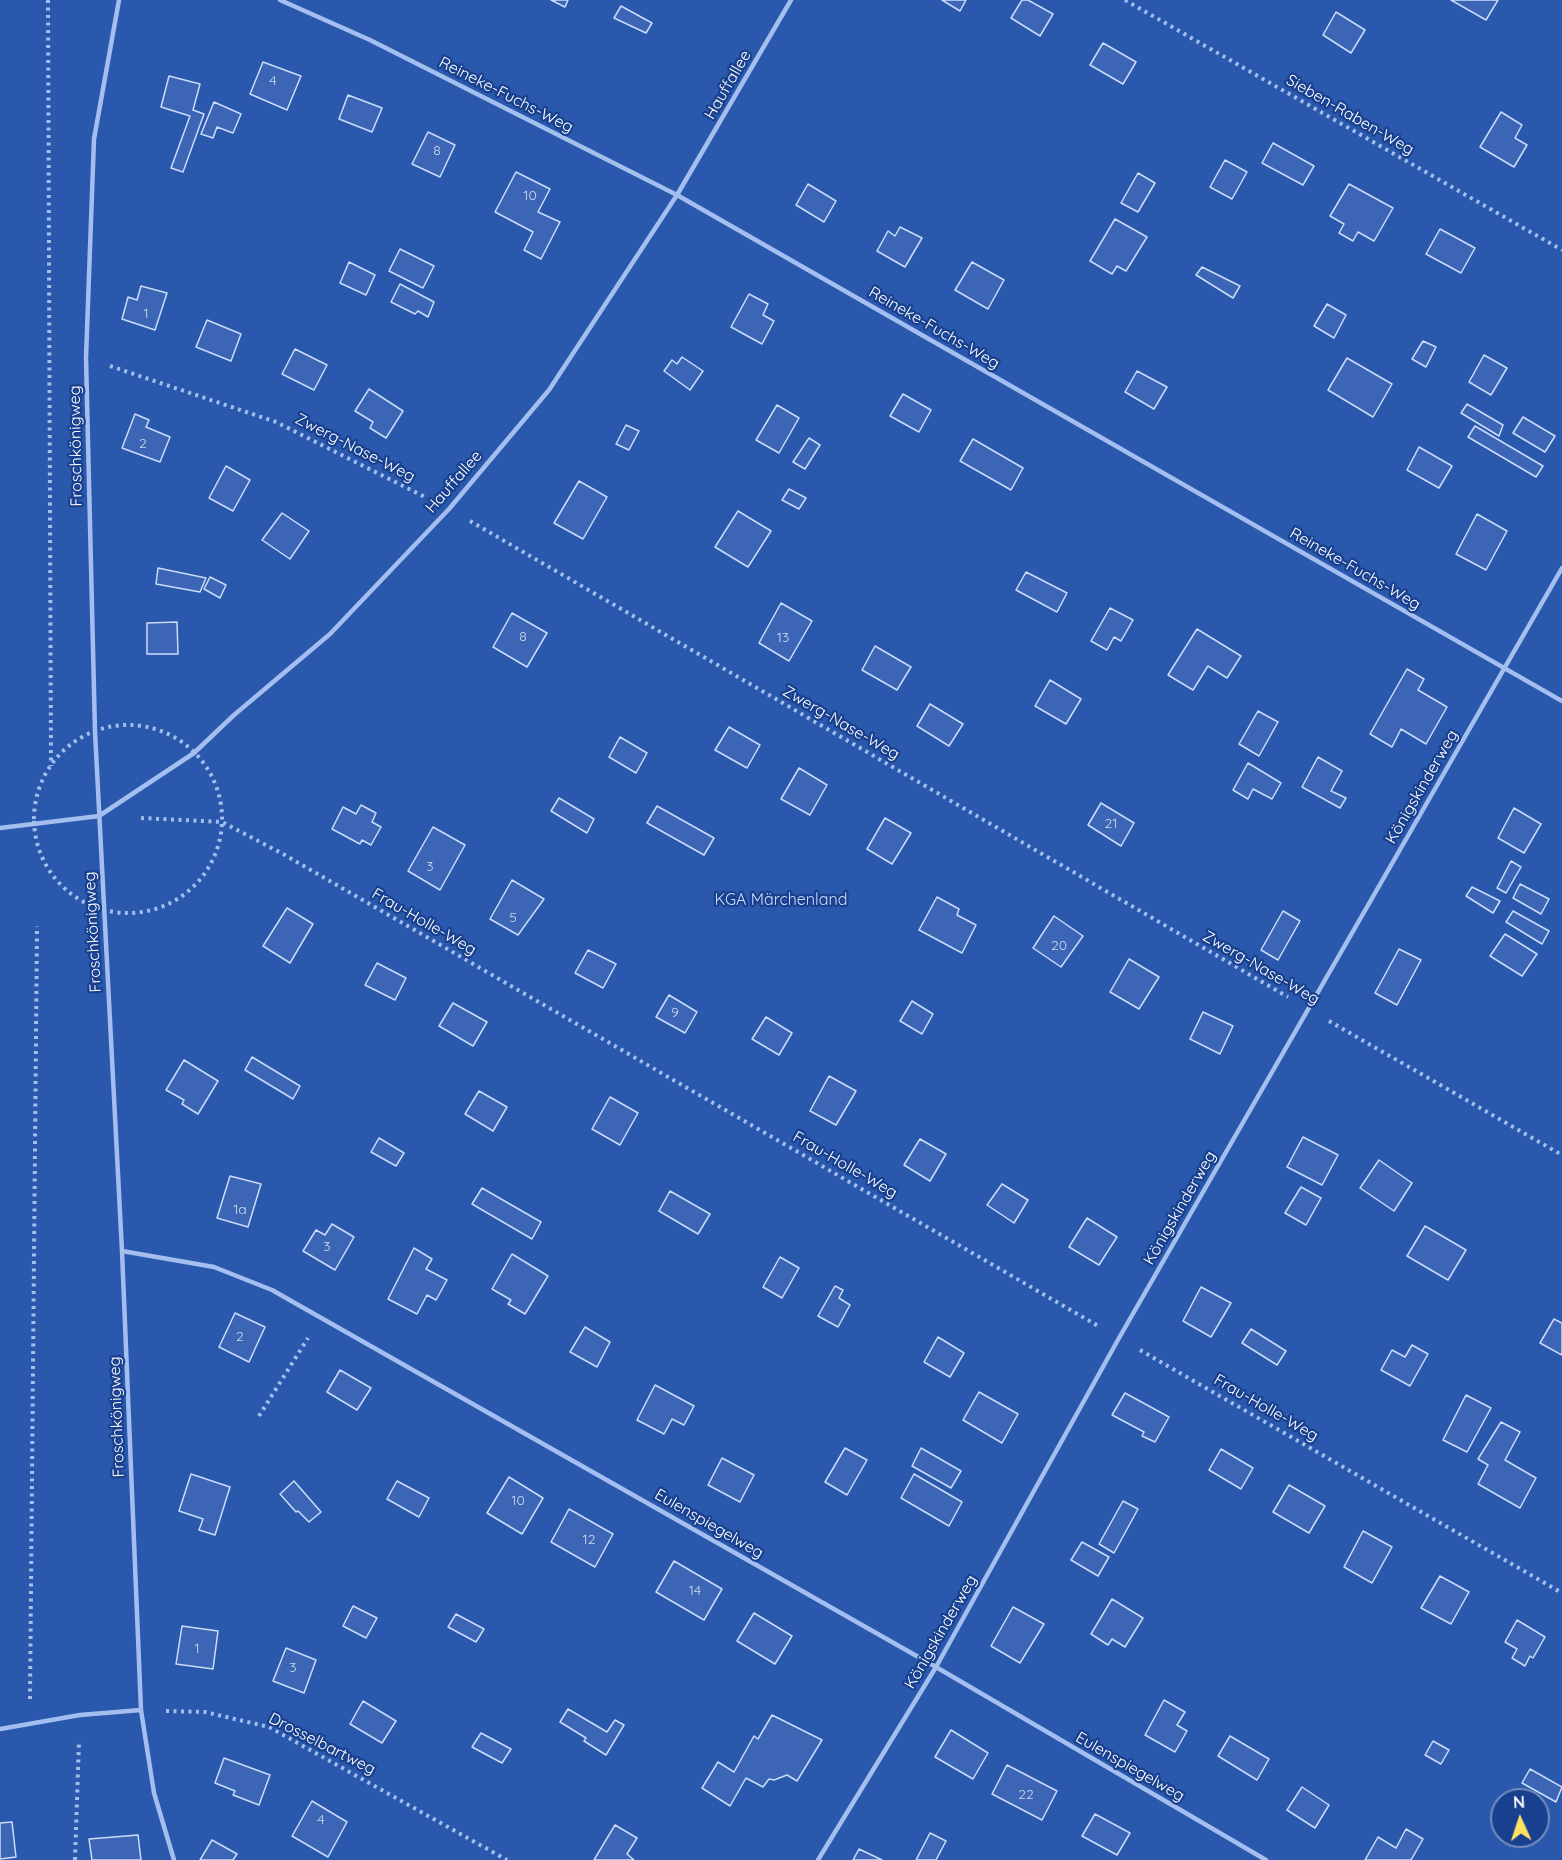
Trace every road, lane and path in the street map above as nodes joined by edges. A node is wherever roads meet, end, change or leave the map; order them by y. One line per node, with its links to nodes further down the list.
1 (48, 0): 13 (path, Froschkönigweg)
2 (119, 0): 8 (lane, Froschkönigweg)
3 (280, 0): 6 (lane, Reineke-Fuchs-Weg)
4 (791, 0): 6 (lane, Hauffallee)
5 (1125, 0): 7 (path, Sieben-Raben-Weg)
6 (677, 195): 9 (lane, Hauffallee); 11 (lane, Reineke-Fuchs-Weg)
7 (1562, 250)
8 (86, 358): 9 (path, Zwerg-Nase-Weg); 14 (lane, Froschkönigweg)
9 (448, 509): 14 (lane, Hauffallee); 17 (path, Zwerg-Nase-Weg)
10 (1562, 568): 11 (lane, Königskinderweg)
11 (1505, 668): 12 (lane, Reineke-Fuchs-Weg); 17 (lane, Königskinderweg)
12 (1562, 701)
13 (51, 766)
14 (99, 816): 15 (lane, Hauffallee); 19 (lane, Froschkönigweg); 21 (path, Frau-Holle-Weg)
15 (0, 828)
16 (37, 926): 27 (path)
17 (1308, 1009): 18 (path, Zwerg-Nase-Weg); 21 (lane, Königskinderweg)
18 (1562, 1155)
19 (122, 1251): 20 (lane, Eulenspiegelweg); 25 (lane, Froschkönigweg)
20 (321, 1317): 22 (path); 24 (lane, Eulenspiegelweg)
21 (1119, 1338): 23 (path, Frau-Holle-Weg); 24 (lane, Königskinderweg)
22 (259, 1416)
23 (1562, 1593)
24 (936, 1667): 32 (lane, Königskinderweg); 33 (lane, Eulenspiegelweg)
25 (141, 1710): 26 (lane); 30 (lane, Froschkönigweg); 31 (path, Drosselbartweg)
26 (80, 1715): 27 (lane); 29 (path)
27 (29, 1724): 28 (lane)
28 (0, 1729)
29 (75, 1860)
30 (174, 1860)
31 (507, 1860)
32 (818, 1860)
33 (1266, 1860)

